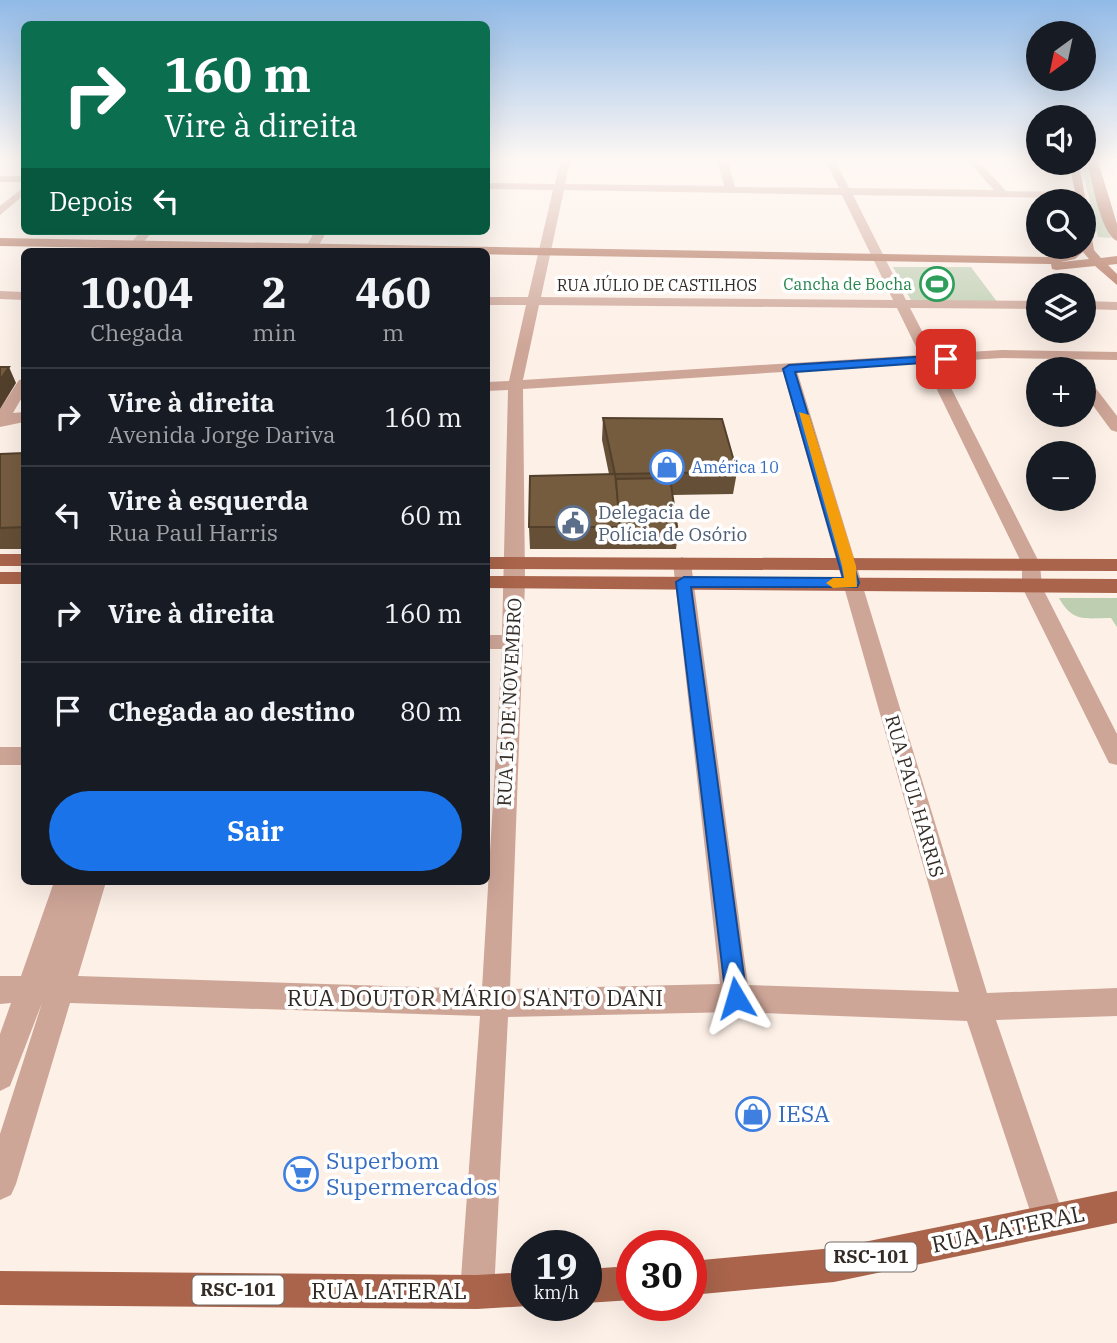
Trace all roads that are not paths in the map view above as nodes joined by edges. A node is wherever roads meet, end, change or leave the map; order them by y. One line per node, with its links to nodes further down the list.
1 (552, 221): 8 (street, RUA 15 DE NOVEMBRO)
2 (861, 221): 13 (street)
3 (0, 242): 4 (main road)
4 (48, 246): 5 (main road); 6 (main road)
5 (90, 248)
6 (0, 249)
7 (490, 253): 8 (main road)
8 (544, 254): 9 (main road); 13 (main road); 20 (street, RUA 15 DE NOVEMBRO)
9 (490, 256)
10 (1063, 259): 15 (main road)
11 (1096, 259): 14 (main road)
12 (1117, 260): 14 (main road)
13 (883, 262): 15 (main road); 21 (street)
14 (1099, 262): 15 (main road); 16 (main road)
15 (999, 263)
16 (1117, 281)
17 (0, 295): 18 (street)
18 (21, 296)
19 (490, 301): 20 (street, RUA JÚLIO DE CASTILHOS)
20 (534, 302): 21 (street, RUA JÚLIO DE CASTILHOS); 32 (street, RUA 15 DE NOVEMBRO)
21 (901, 304): 22 (street, RUA JÚLIO DE CASTILHOS); 28 (street)
22 (1026, 305)
23 (1096, 305): 24 (street)
24 (1117, 306)
25 (1063, 354): 26 (street); 27 (street); 28 (street)
26 (1117, 356)
27 (1065, 357)
28 (929, 360): 29 (street); 41 (street)
29 (789, 369): 32 (street); 45 (street, RUA PAUL HARRIS)
30 (490, 377): 32 (street)
31 (20, 380): 36 (street)
32 (516, 380): 33 (street); 43 (street, RUA 15 DE NOVEMBRO)
33 (490, 386)
34 (1096, 399): 37 (street)
35 (21, 417): 36 (street)
36 (1, 420)
37 (1117, 427)
38 (0, 560): 39 (main road)
39 (21, 560)
40 (490, 564): 43 (main road)
41 (1031, 564): 42 (main road); 45 (main road); 50 (street)
42 (1117, 565)
43 (515, 572): 44 (main road); 48 (main road); 52 (street, RUA 15 DE NOVEMBRO)
44 (683, 573): 45 (main road); 61 (street)
45 (851, 575): 50 (main road); 64 (street, RUA PAUL HARRIS)
46 (0, 578): 47 (main road)
47 (21, 579)
48 (490, 581)
49 (1117, 586): 50 (main road)
50 (1032, 587): 55 (street)
51 (490, 642): 52 (street)
52 (510, 642): 56 (street, RUA 15 DE NOVEMBRO)
53 (0, 756): 54 (street)
54 (21, 756)
55 (1117, 756)
56 (496, 759): 63 (street, RUA 15 DE NOVEMBRO)
57 (66, 885): 60 (street)
58 (92, 885): 60 (street)
59 (0, 990): 60 (street, RUA DOUTOR MÁRIO SANTO DANI)
60 (46, 990): 63 (street, RUA DOUTOR MÁRIO SANTO DANI); 65 (street); 66 (street)
61 (736, 998): 63 (street, RUA DOUTOR MÁRIO SANTO DANI); 64 (street, RUA DOUTOR MÁRIO SANTO DANI)
62 (1117, 1002): 64 (street, RUA DOUTOR MÁRIO SANTO DANI)
63 (495, 1003): 72 (street, RUA 15 DE NOVEMBRO)
64 (978, 1007): 68 (street, RUA PAUL HARRIS)
65 (0, 1076)
66 (0, 1184)
67 (1117, 1207): 68 (main road, RUA LATERAL / RSC-101)
68 (1049, 1220): 69 (main road, RUA LATERAL / RSC-101)
69 (707, 1277)
70 (0, 1288): 72 (main road, RUA LATERAL / RSC-101)
71 (511, 1290): 72 (main road, RUA LATERAL / RSC-101)
72 (477, 1292)

